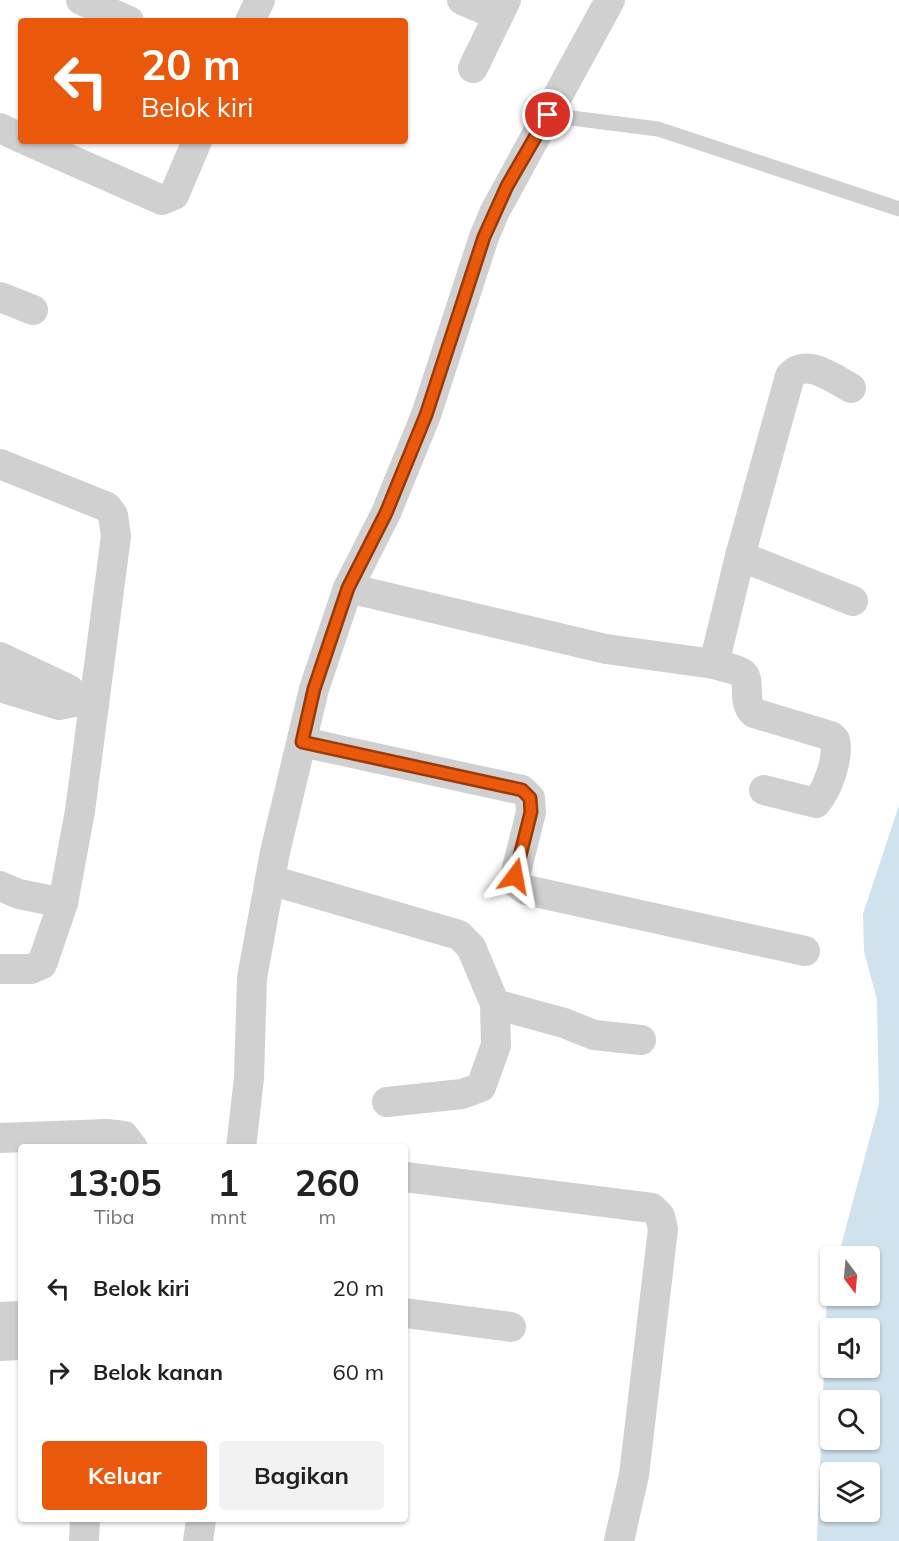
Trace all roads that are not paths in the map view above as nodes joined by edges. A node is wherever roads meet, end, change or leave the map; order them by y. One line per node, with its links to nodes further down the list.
1 (81, 0): 6 (street)
2 (260, 0): 7 (street)
3 (462, 0): 5 (street)
4 (610, 0): 9 (street)
5 (502, 8): 8 (street)
6 (122, 18)
7 (251, 18)
8 (473, 68)
9 (548, 115): 14 (lane); 20 (street)
10 (0, 128): 11 (street)
11 (18, 137)
12 (35, 144): 13 (street)
13 (196, 144)
14 (899, 209)
15 (0, 297): 16 (street)
16 (33, 310)
17 (851, 388): 19 (street)
18 (10, 468): 25 (street)
19 (740, 556): 21 (street); 23 (street)
20 (348, 588): 23 (street); 26 (street)
21 (853, 601)
22 (0, 657): 25 (street)
23 (714, 664): 27 (street)
24 (0, 687): 25 (street)
25 (88, 703): 30 (street)
26 (302, 742): 28 (street); 31 (street)
27 (764, 790)
28 (270, 880): 33 (street); 38 (street)
29 (0, 886): 30 (street)
30 (63, 903): 32 (street)
31 (805, 951)
32 (0, 969)
33 (495, 1004): 34 (street); 35 (street)
34 (641, 1040)
35 (387, 1102)
36 (0, 1138): 37 (street)
37 (130, 1144)
38 (241, 1144)
39 (408, 1177): 50 (street)
40 (408, 1313): 43 (street)
41 (18, 1316): 42 (street)
42 (0, 1317)
43 (511, 1326)
44 (18, 1345): 45 (street)
45 (0, 1346)
46 (85, 1522): 48 (street)
47 (201, 1522): 49 (street)
48 (84, 1541)
49 (198, 1541)
50 (619, 1541)

